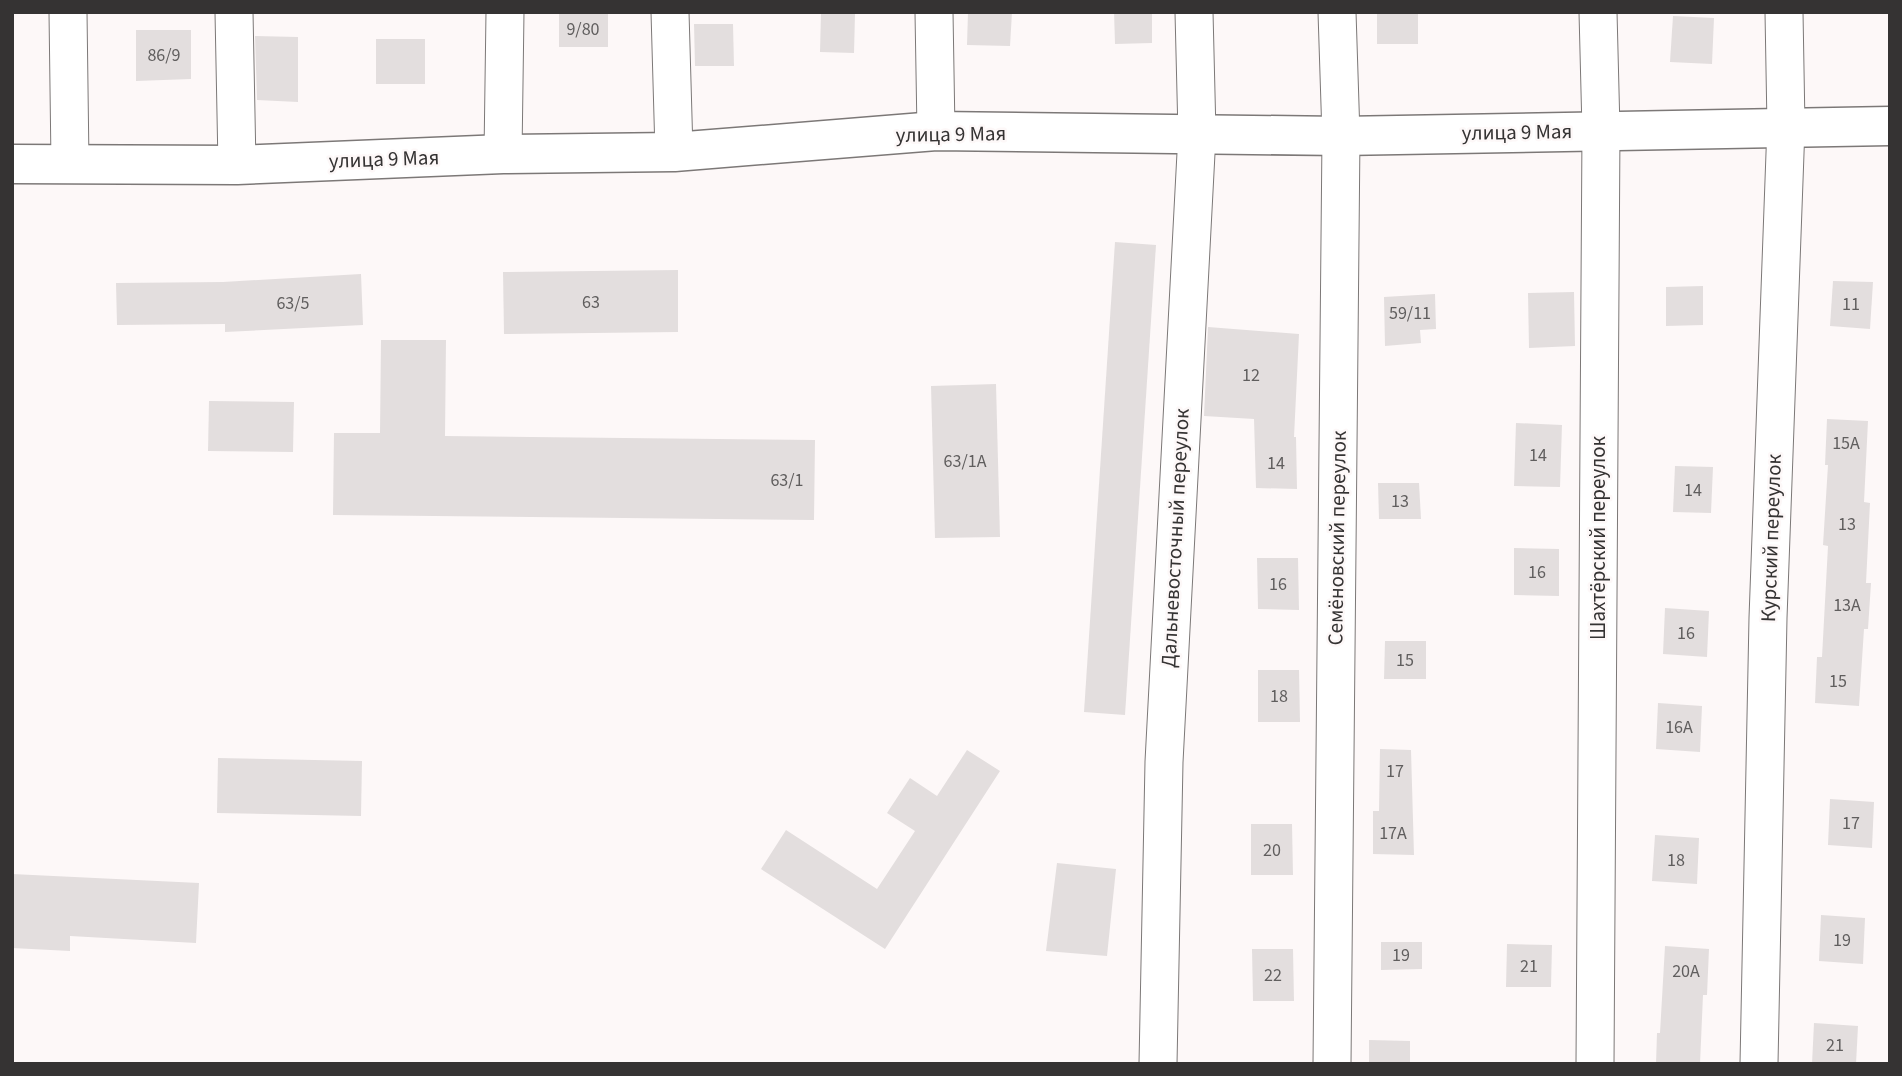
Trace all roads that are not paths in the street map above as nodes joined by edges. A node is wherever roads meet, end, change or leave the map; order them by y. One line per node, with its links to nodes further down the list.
1 (68, 12): 18 (street)
2 (234, 12): 20 (street)
3 (505, 12): 17 (street)
4 (670, 12): 16 (street)
5 (934, 12): 13 (street)
6 (1194, 12): 14 (street, Дальневосточный переулок)
7 (1337, 12): 15 (street, Семёновский переулок)
8 (1598, 12): 12 (street, Шахтёрский переулок)
9 (1784, 12): 10 (street, Курский переулок)
10 (1786, 126): 11 (main road, улица 9 Мая); 12 (main road, улица 9 Мая); 24 (street, Курский переулок)
11 (1890, 126)
12 (1601, 130): 15 (main road, улица 9 Мая); 23 (street, Шахтёрский переулок)
13 (936, 131): 14 (main road, улица 9 Мая); 16 (main road, улица 9 Мая)
14 (1197, 134): 15 (main road, улица 9 Мая); 21 (street, Дальневосточный переулок)
15 (1341, 136): 22 (street, Семёновский переулок)
16 (674, 152): 17 (main road, улица 9 Мая)
17 (503, 154): 20 (main road, улица 9 Мая)
18 (70, 163): 19 (main road, улица 9 Мая); 20 (main road, улица 9 Мая)
19 (12, 164)
20 (237, 165)
21 (1158, 1064)
22 (1332, 1064)
23 (1595, 1064)
24 (1759, 1064)

